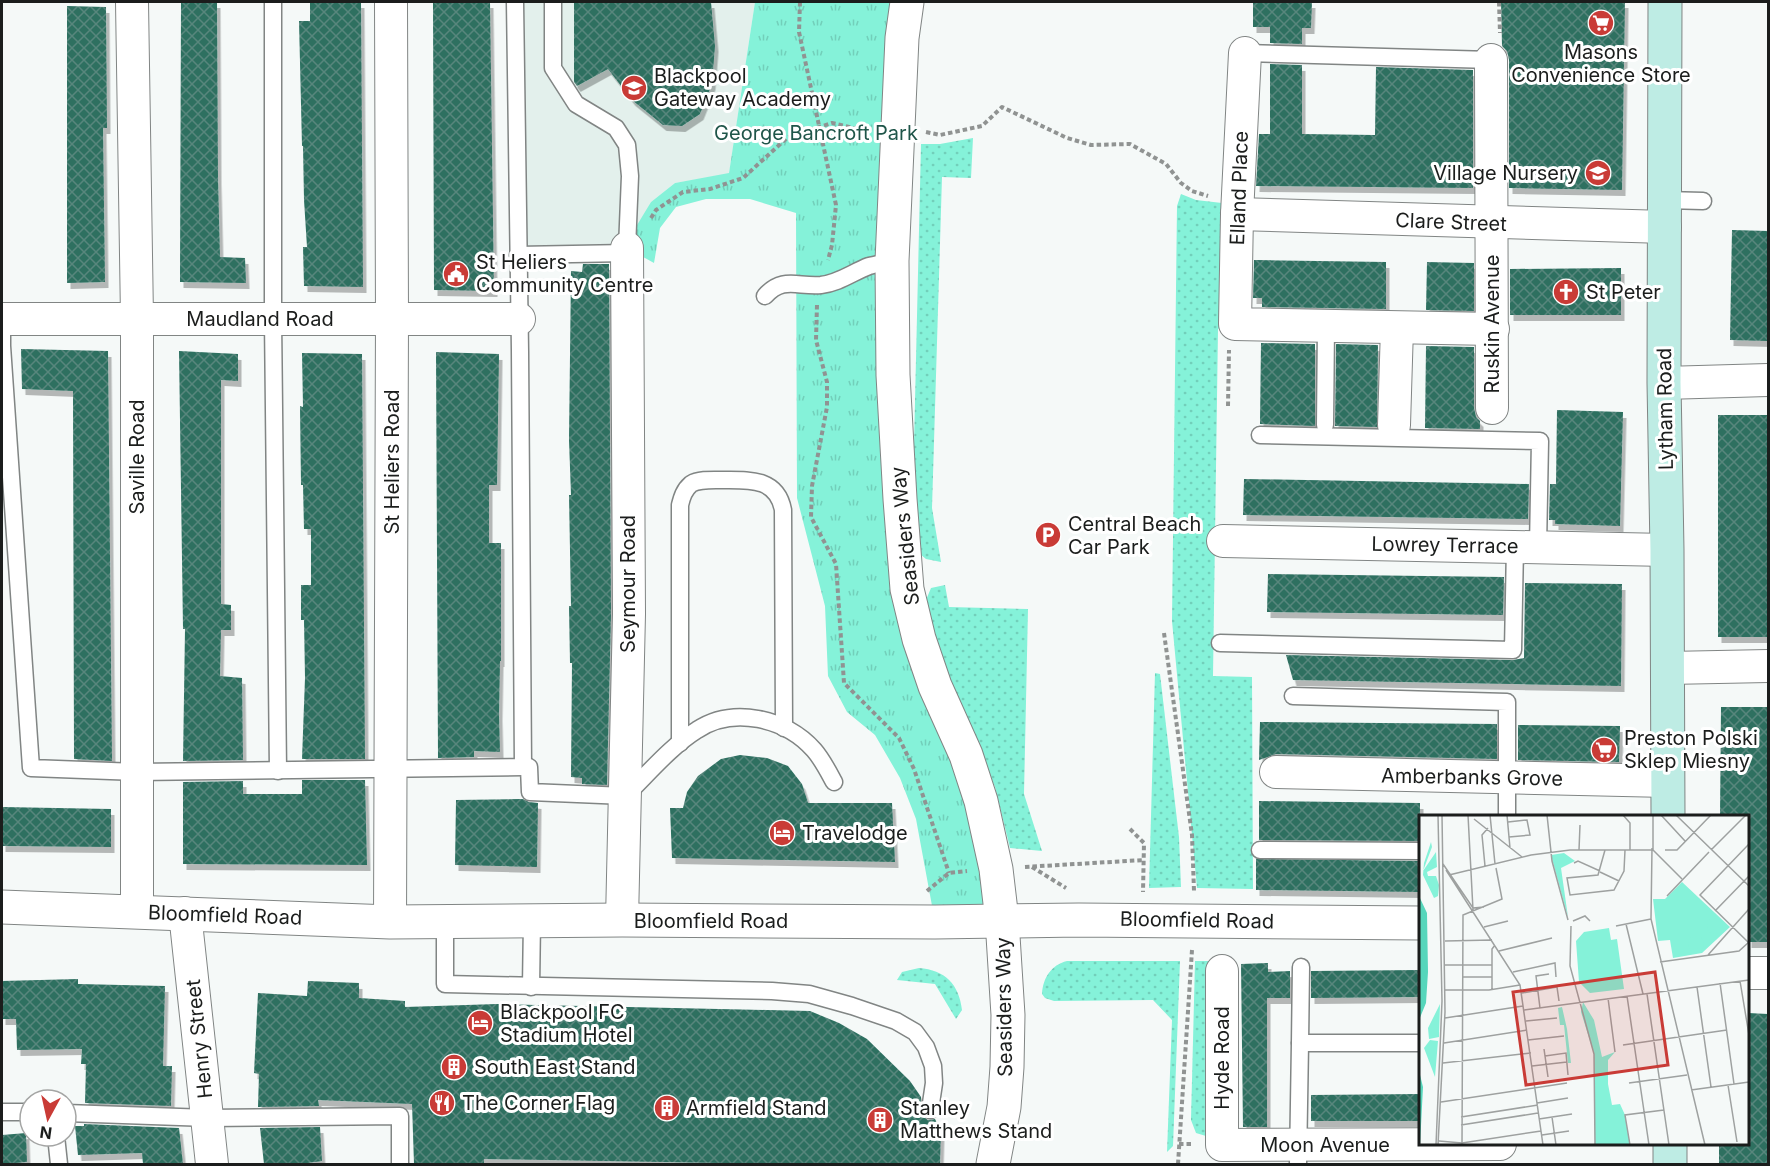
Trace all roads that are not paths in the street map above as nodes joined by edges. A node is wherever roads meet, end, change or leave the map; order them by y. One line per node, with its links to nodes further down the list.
1 (132, 2): 19 (street, Saville Road)
2 (273, 2): 20 (lane)
3 (391, 2): 21 (street, St Heliers Road)
4 (515, 2): 14 (lane)
5 (553, 2): 15 (lane)
6 (907, 2): 16 (street, Seasiders Way)
7 (1665, 2): 12 (main road, Lytham Road)
8 (1245, 53): 9 (lane); 11 (street, Elland Place)
9 (1491, 60): 13 (street, Ruskin Avenue)
10 (1703, 201): 12 (lane)
11 (1237, 214): 13 (street, Clare Street); 23 (street, Elland Place)
12 (1665, 214): 13 (street, Clare Street); 27 (main road, Lytham Road)
13 (1493, 223): 25 (street, Ruskin Avenue)
14 (518, 255): 15 (lane); 22 (lane)
15 (627, 256): 49 (street, Seymour Road)
16 (892, 261): 17 (lane); 59 (street, Seasiders Way)
17 (765, 296)
18 (2, 318): 19 (street, Maudland Road); 44 (lane)
19 (137, 318): 20 (street, Maudland Road); 44 (street, Saville Road)
20 (273, 319): 21 (street, Maudland Road); 43 (lane)
21 (392, 319): 22 (street, Maudland Road); 42 (street, St Heliers Road)
22 (519, 320): 41 (lane)
23 (1326, 326): 24 (street); 29 (lane)
24 (1396, 328): 25 (street); 30 (street)
25 (1493, 329): 28 (street, Ruskin Avenue)
26 (1768, 380): 27 (street)
27 (1664, 383): 34 (main road, Lytham Road)
28 (1492, 408)
29 (1325, 425)
30 (1394, 425)
31 (1260, 435): 33 (lane)
32 (1223, 541): 33 (street, Lowrey Terrace)
33 (1527, 546): 34 (street, Lowrey Terrace); 35 (lane)
34 (1668, 550): 37 (main road, Lytham Road)
35 (1220, 643)
36 (1768, 666): 37 (street)
37 (1668, 668): 47 (main road, Lytham Road)
38 (1293, 696): 46 (lane)
39 (784, 728): 40 (lane); 40 (lane); 48 (lane)
40 (680, 743): 49 (lane)
41 (523, 767): 42 (lane); 49 (lane)
42 (392, 769): 43 (lane); 60 (street, St Heliers Road)
43 (279, 771): 44 (lane)
44 (137, 772): 55 (street, Saville Road)
45 (1276, 772): 46 (street, Amberbanks Grove)
46 (1508, 779): 47 (street, Amberbanks Grove); 50 (lane)
47 (1667, 781): 51 (main road, Lytham Road)
48 (834, 782)
49 (625, 796): 57 (street, Seymour Road)
50 (1507, 815)
51 (1668, 815)
52 (1260, 850): 53 (lane)
53 (1419, 851)
54 (2, 907): 55 (street, Bloomfield Road)
55 (137, 912): 56 (street, Bloomfield Road)
56 (185, 913): 60 (street, Bloomfield Road); 74 (street, Henry Street)
57 (622, 920): 58 (street, Bloomfield Road); 59 (street, Bloomfield Road)
58 (532, 921): 61 (street, Bloomfield Road); 67 (lane)
59 (1002, 921): 62 (street, Bloomfield Road); 84 (street, Seasiders Way)
60 (390, 922): 61 (street, Bloomfield Road)
61 (445, 922): 67 (lane)
62 (1419, 923)
63 (1301, 967): 69 (lane)
64 (1222, 971): 75 (street, Hyde Road)
65 (1768, 973): 66 (street)
66 (1749, 974)
67 (531, 987): 70 (lane)
68 (1419, 1042): 69 (lane)
69 (1300, 1043): 80 (lane)
70 (930, 1110)
71 (2, 1112): 72 (lane)
72 (18, 1112)
73 (78, 1113): 74 (lane)
74 (208, 1118): 82 (street, Henry Street); 83 (lane)
75 (1222, 1145): 80 (street, Moon Avenue)
76 (1453, 1145): 80 (street, Moon Avenue)
77 (1468, 1145): 85 (street)
78 (1670, 1145): 86 (main road)
79 (57, 1148): 81 (lane)
80 (1298, 1155)
81 (59, 1164)
82 (212, 1164)
83 (400, 1164)
84 (993, 1164)
85 (1468, 1164)
86 (1670, 1164)

